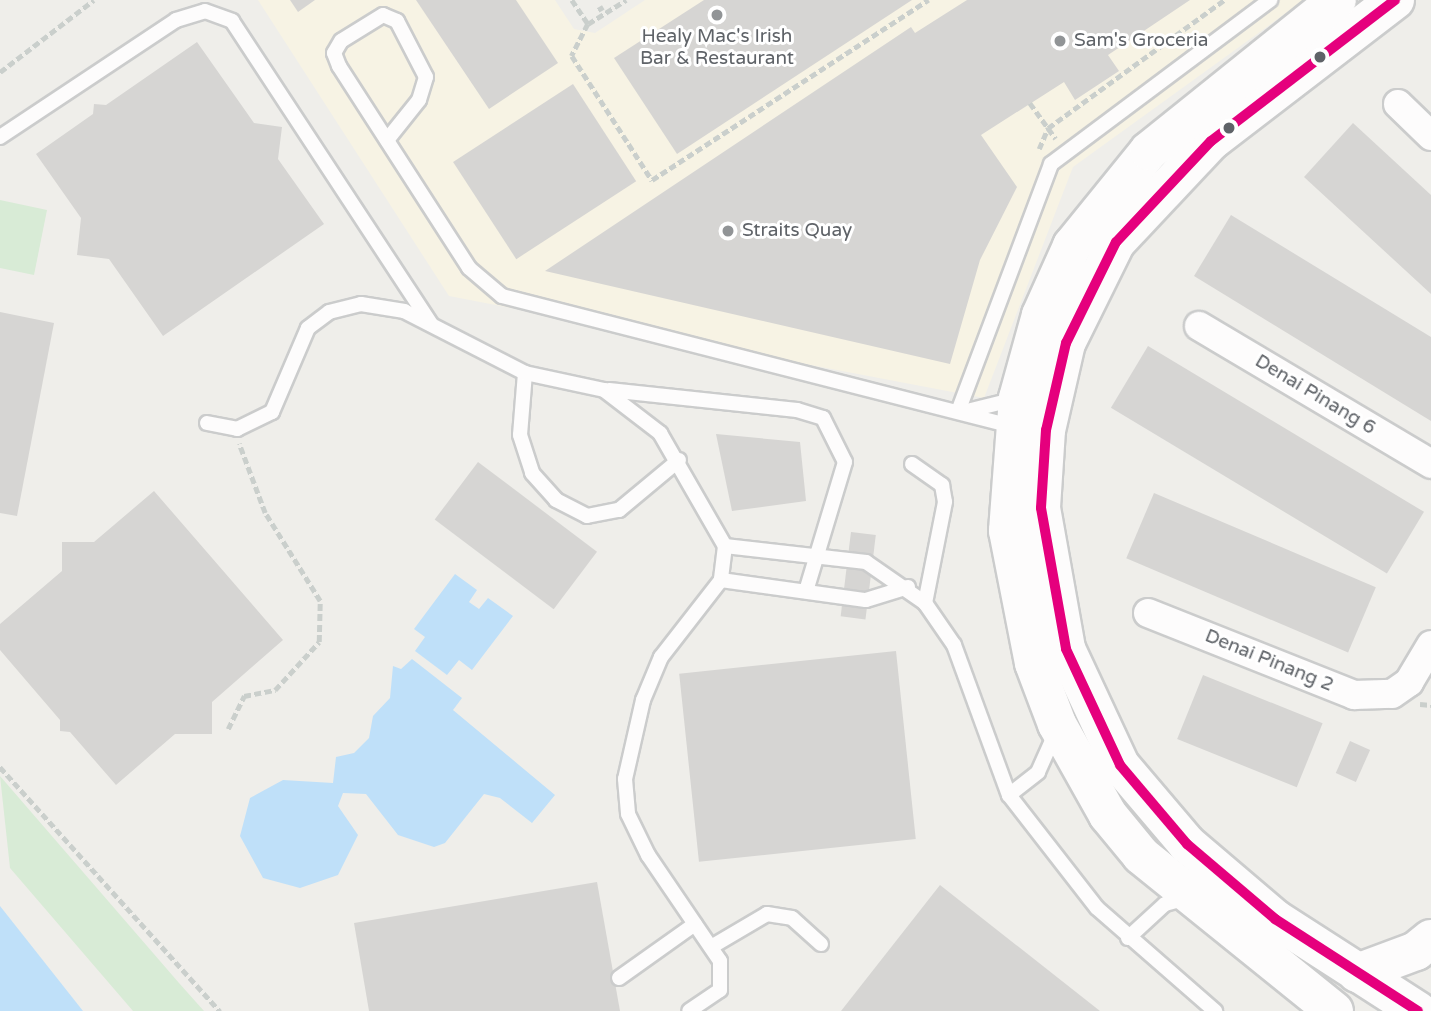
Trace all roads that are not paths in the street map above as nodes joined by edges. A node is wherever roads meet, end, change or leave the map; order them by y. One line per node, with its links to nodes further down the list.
1 (1270, 0): 12 (lane)
2 (1337, 0): 13 (main road)
3 (1395, 0): 13 (main road)
4 (1398, 104): 5 (street)
5 (1431, 136)
6 (0, 137): 8 (lane)
7 (387, 140): 7 (lane); 12 (lane)
8 (432, 325): 10 (lane); 14 (lane)
9 (1199, 326): 17 (street, Denai Pinang 6)
10 (525, 373): 11 (lane); 15 (lane)
11 (604, 390): 15 (lane); 19 (lane)
12 (963, 410): 13 (lane); 13 (lane)
13 (1026, 418): 26 (main road); 34 (main road)
14 (207, 423)
15 (679, 460): 18 (lane)
16 (912, 464): 23 (lane)
17 (1431, 464)
18 (725, 546): 19 (lane); 20 (lane)
19 (812, 555): 21 (lane); 22 (lane)
20 (721, 580): 22 (lane); 29 (lane)
21 (908, 587): 22 (lane); 23 (lane)
22 (806, 591)
23 (925, 603): 27 (lane)
24 (1148, 613): 25 (street, Denai Pinang 2)
25 (1431, 645)
26 (1057, 724): 27 (lane); 28 (main road)
27 (1009, 795): 30 (lane)
28 (1192, 898): 30 (lane); 38 (main road)
29 (695, 924): 33 (lane); 35 (lane)
30 (1128, 938): 37 (lane)
31 (1431, 939): 34 (main road)
32 (821, 944): 33 (lane)
33 (711, 947): 36 (lane)
34 (1357, 973): 39 (main road)
35 (618, 978)
36 (689, 1011)
37 (1215, 1011)
38 (1334, 1011)
39 (1418, 1011)

